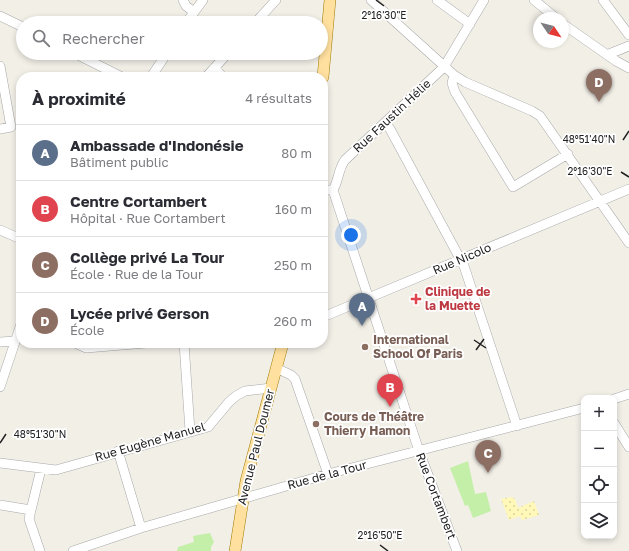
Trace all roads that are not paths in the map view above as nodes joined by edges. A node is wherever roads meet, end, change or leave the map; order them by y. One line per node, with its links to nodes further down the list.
1 (183, 0): 10 (street)
2 (203, 0): 10 (street)
3 (276, 0): 14 (street)
4 (330, 0): 15 (main road)
5 (371, 0): 27 (street)
6 (437, 0): 17 (street)
7 (484, 0): 17 (street, Rue Faustin Hélie)
8 (534, 0): 11 (street)
9 (603, 0): 19 (street)
10 (194, 12): 13 (street)
11 (549, 12)
12 (0, 16): 16 (street)
13 (191, 16)
14 (261, 16)
15 (328, 19)
16 (16, 24)
17 (470, 24): 27 (street, Rue Faustin Hélie)
18 (569, 28): 21 (street)
19 (629, 35)
20 (629, 46): 21 (street)
21 (609, 54): 29 (street)
22 (88, 60): 30 (street)
23 (162, 60): 31 (street)
24 (221, 60): 28 (street)
25 (324, 60): 34 (main road)
26 (0, 66): 37 (street)
27 (444, 67): 35 (street); 36 (street, Rue Faustin Hélie)
28 (214, 68): 32 (street); 33 (street)
29 (629, 68)
30 (112, 72)
31 (154, 72)
32 (210, 72)
33 (218, 72)
34 (323, 72)
35 (454, 75): 38 (street); 38 (street)
36 (385, 123): 41 (street, Rue Faustin Hélie); 47 (street)
37 (0, 129)
38 (568, 154): 42 (street)
39 (629, 189): 42 (street, Rue Nicolo)
40 (328, 190): 41 (street)
41 (333, 190): 48 (street, Rue Cortambert)
42 (601, 202): 44 (street); 47 (street, Rue Nicolo)
43 (0, 230): 45 (street)
44 (626, 235): 46 (street)
45 (16, 237)
46 (629, 243)
47 (461, 259): 48 (street, Rue Nicolo); 61 (street)
48 (369, 299): 49 (street, Rue Nicolo); 66 (street, Rue Cortambert)
49 (328, 315)
50 (16, 338): 51 (street)
51 (15, 341): 52 (street); 56 (street)
52 (0, 342)
53 (184, 348): 63 (street)
54 (281, 348): 55 (main road, Avenue Paul Doumer)
55 (276, 368): 57 (main road, Avenue Paul Doumer); 69 (street)
56 (0, 387)
57 (271, 388): 63 (street, Rue Eugène Manuel); 70 (main road, Avenue Paul Doumer)
58 (629, 394): 59 (street)
59 (617, 398)
60 (581, 409): 61 (street, Rue de la Tour)
61 (517, 426): 66 (street, Rue de la Tour)
62 (617, 428): 64 (street)
63 (190, 431): 65 (street, Rue Eugène Manuel)
64 (629, 447)
65 (118, 451): 68 (street, Rue Eugène Manuel); 73 (street)
66 (419, 451): 69 (street, Rue de la Tour); 77 (street, Rue Cortambert)
67 (0, 463): 68 (street, Rue Eugène Manuel)
68 (41, 469): 72 (street)
69 (328, 474): 70 (street, Rue de la Tour)
70 (242, 499): 73 (street, Rue de la Tour); 76 (main road, Avenue Paul Doumer)
71 (0, 505): 72 (street)
72 (31, 510): 74 (street)
73 (141, 528): 75 (street, Rue de la Tour)
74 (40, 551)
75 (73, 551)
76 (235, 551)
77 (457, 551)

